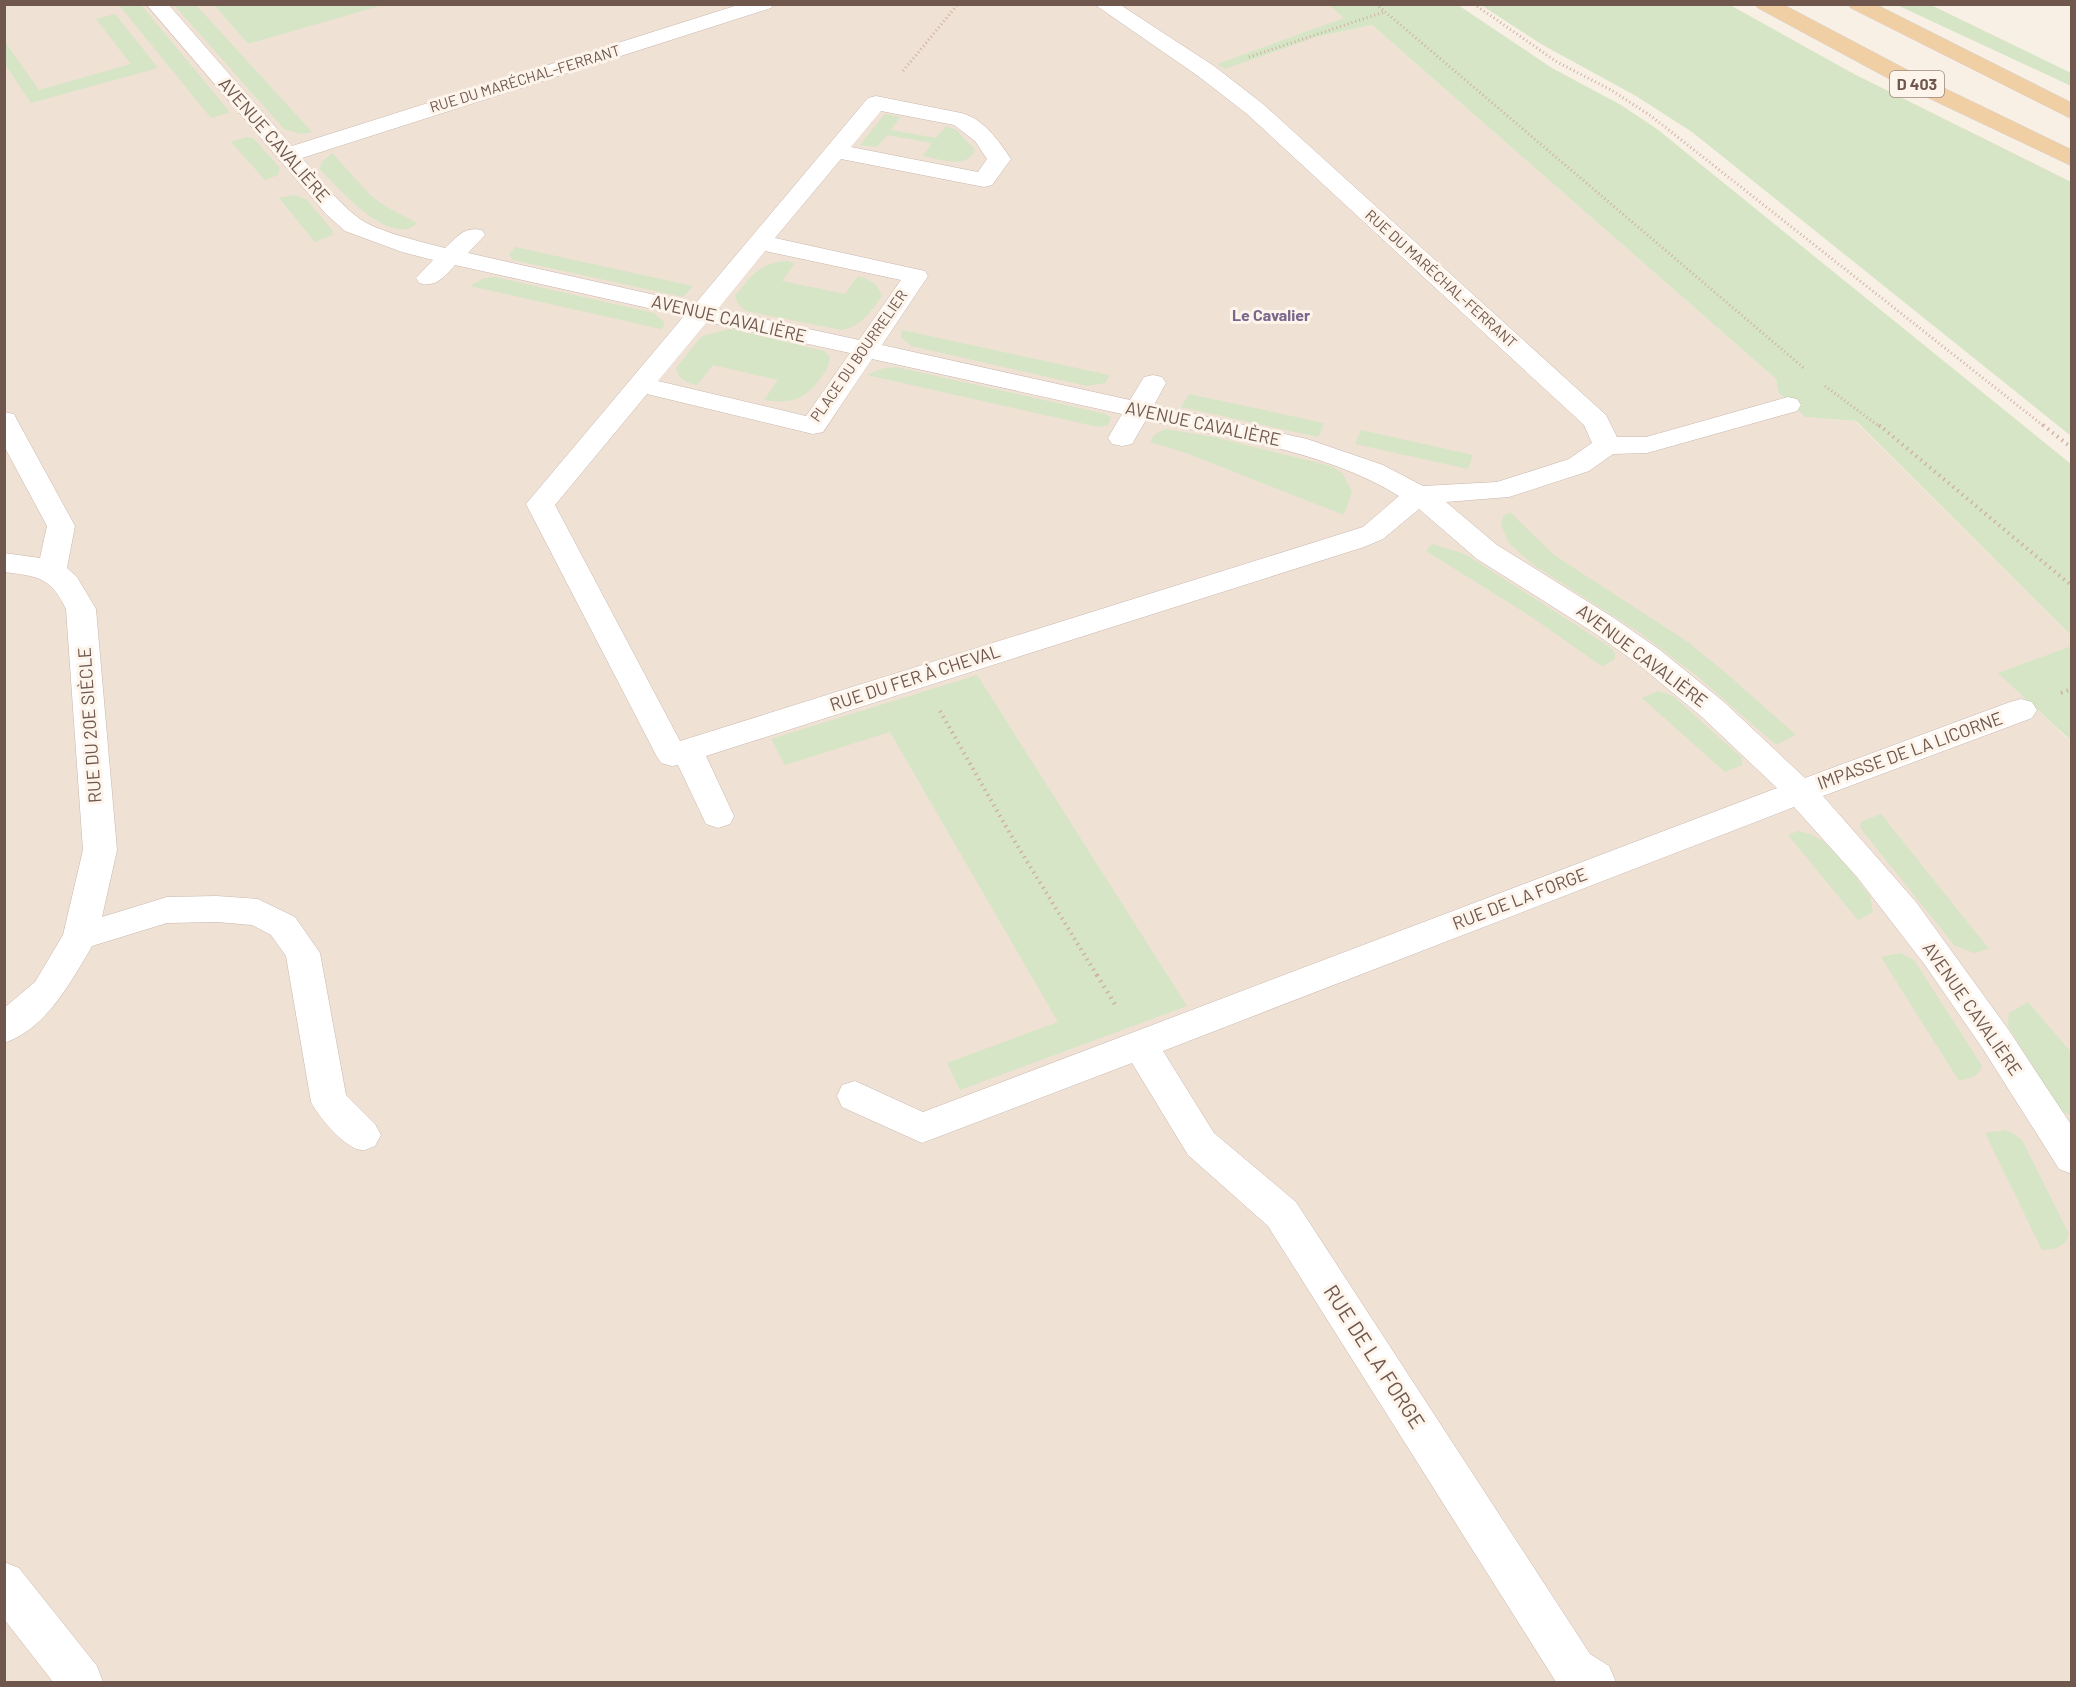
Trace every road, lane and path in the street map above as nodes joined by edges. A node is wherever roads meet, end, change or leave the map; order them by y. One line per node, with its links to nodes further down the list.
1 (156, 4): 14 (street, AVENUE CAVALIÈRE)
2 (764, 4): 14 (street, RUE DU MARÉCHAL-FERRANT)
3 (958, 4): 11 (path)
4 (1104, 4): 10 (street, RUE DU MARÉCHAL-FERRANT)
5 (1376, 4): 9 (path)
6 (1474, 4): 31 (path)
7 (1765, 4): 15 (main road, D 403)
8 (1858, 4): 12 (main road, D 403)
9 (1385, 12): 10 (path); 22 (path)
10 (1206, 71): 30 (street, RUE DU MARÉCHAL-FERRANT)
11 (876, 103): 13 (street); 13 (street)
12 (2072, 112)
13 (835, 151): 17 (street)
14 (286, 155): 18 (street, AVENUE CAVALIÈRE)
15 (2072, 159)
16 (473, 235): 18 (street)
17 (759, 242): 20 (street); 21 (street, PLACE DU BOURRELIER)
18 (451, 256): 19 (street); 20 (street, AVENUE CAVALIÈRE)
19 (428, 278)
20 (700, 312): 21 (street, AVENUE CAVALIÈRE); 24 (street)
21 (866, 350): 24 (street, PLACE DU BOURRELIER); 27 (street, AVENUE CAVALIÈRE)
22 (1807, 371)
23 (1153, 382): 27 (street)
24 (642, 385): 38 (street)
25 (1825, 386): 35 (path)
26 (1788, 405): 30 (street)
27 (1137, 410): 29 (street); 32 (street, AVENUE CAVALIÈRE)
28 (4, 420): 34 (street)
29 (1122, 438)
30 (1607, 446): 32 (street)
31 (2072, 448)
32 (1418, 495): 36 (street, RUE DU FER À CHEVAL); 39 (street, AVENUE CAVALIÈRE)
33 (4, 562): 34 (street)
34 (52, 569): 41 (street, RUE DU 20E SIÈCLE)
35 (2072, 586)
36 (920, 676): 38 (street, RUE DU FER À CHEVAL); 43 (path)
37 (2020, 710): 39 (street, IMPASSE DE LA LICORNE)
38 (687, 750): 40 (street)
39 (1800, 792): 43 (street, RUE DE LA FORGE); 46 (street, AVENUE CAVALIÈRE)
40 (718, 816)
41 (80, 937): 42 (street, RUE DU 20E SIÈCLE); 45 (street)
42 (4, 1029)
43 (1140, 1045): 44 (street, RUE DE LA FORGE); 49 (street, RUE DE LA FORGE)
44 (855, 1096)
45 (362, 1135)
46 (2072, 1158)
47 (4, 1583): 48 (street)
48 (81, 1683)
49 (1593, 1683)

